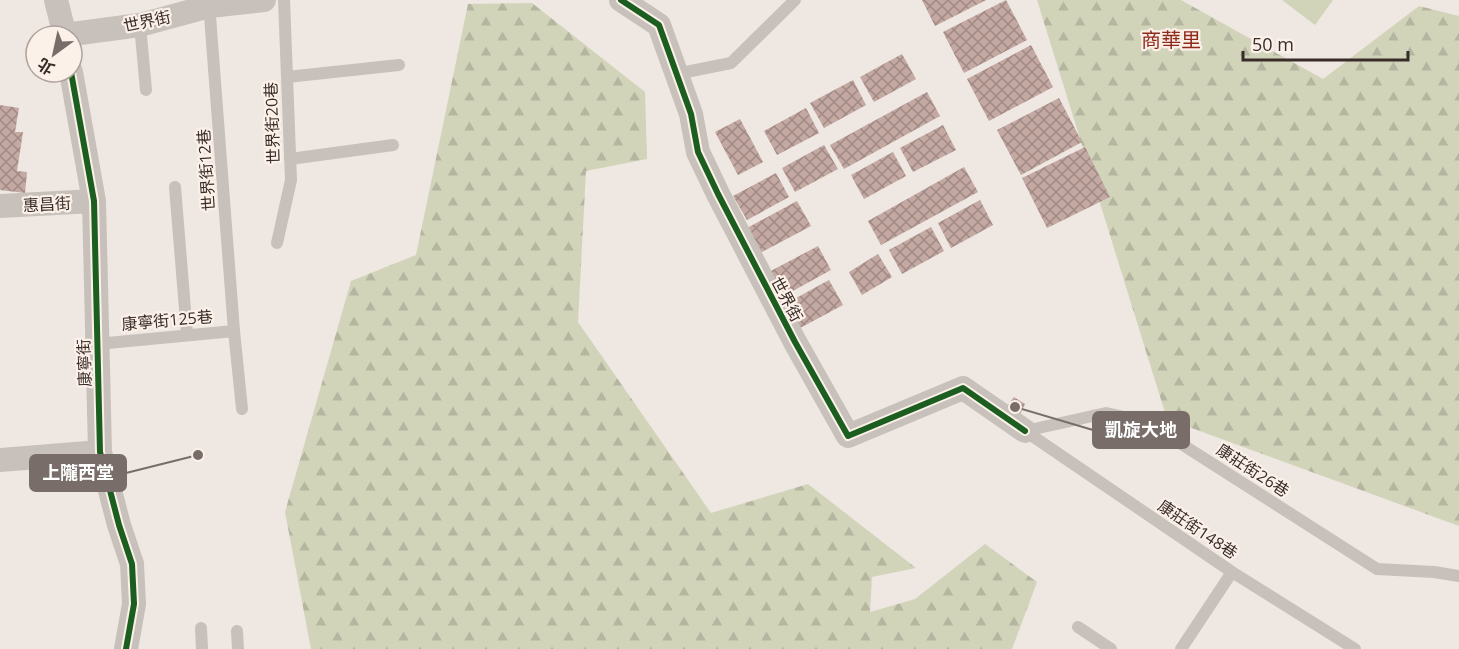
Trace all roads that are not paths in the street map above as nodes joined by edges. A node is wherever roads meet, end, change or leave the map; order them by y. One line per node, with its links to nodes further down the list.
1 (57, 0): 7 (street)
2 (264, 0): 5 (street, 世界街)
3 (284, 0): 12 (lane, 世界街20巷)
4 (621, 0): 11 (street, 世界街)
5 (209, 3): 8 (street, 世界街); 21 (lane, 世界街12巷)
6 (786, 3): 11 (lane)
7 (62, 24)
8 (140, 25): 9 (street, 世界街); 14 (lane)
9 (84, 33)
10 (399, 65): 12 (lane)
11 (676, 74): 25 (street, 世界街)
12 (287, 77): 16 (lane, 世界街20巷)
13 (74, 84): 18 (street, 康寧街)
14 (146, 90)
15 (393, 145): 16 (lane)
16 (291, 159): 20 (lane, 世界街20巷)
17 (175, 187): 22 (lane)
18 (94, 201): 19 (street, 惠昌街); 23 (street, 康寧街)
19 (0, 206)
20 (277, 243)
21 (234, 331): 22 (lane, 康寧街125巷); 24 (lane, 康寧街125巷)
22 (187, 334): 23 (lane, 康寧街125巷)
23 (97, 344): 26 (street, 康寧街)
24 (242, 409)
25 (1025, 431): 28 (lane, 康莊街148巷); 29 (lane, 康莊街26巷)
26 (100, 452): 27 (street); 33 (street, 康寧街)
27 (0, 460)
28 (1232, 572): 37 (lane); 38 (lane, 康莊街148巷)
29 (1459, 576)
30 (1078, 627): 36 (lane)
31 (201, 628): 34 (lane)
32 (237, 631): 35 (lane)
33 (126, 649)
34 (202, 649)
35 (238, 649)
36 (1112, 649)
37 (1180, 649)
38 (1355, 649)

